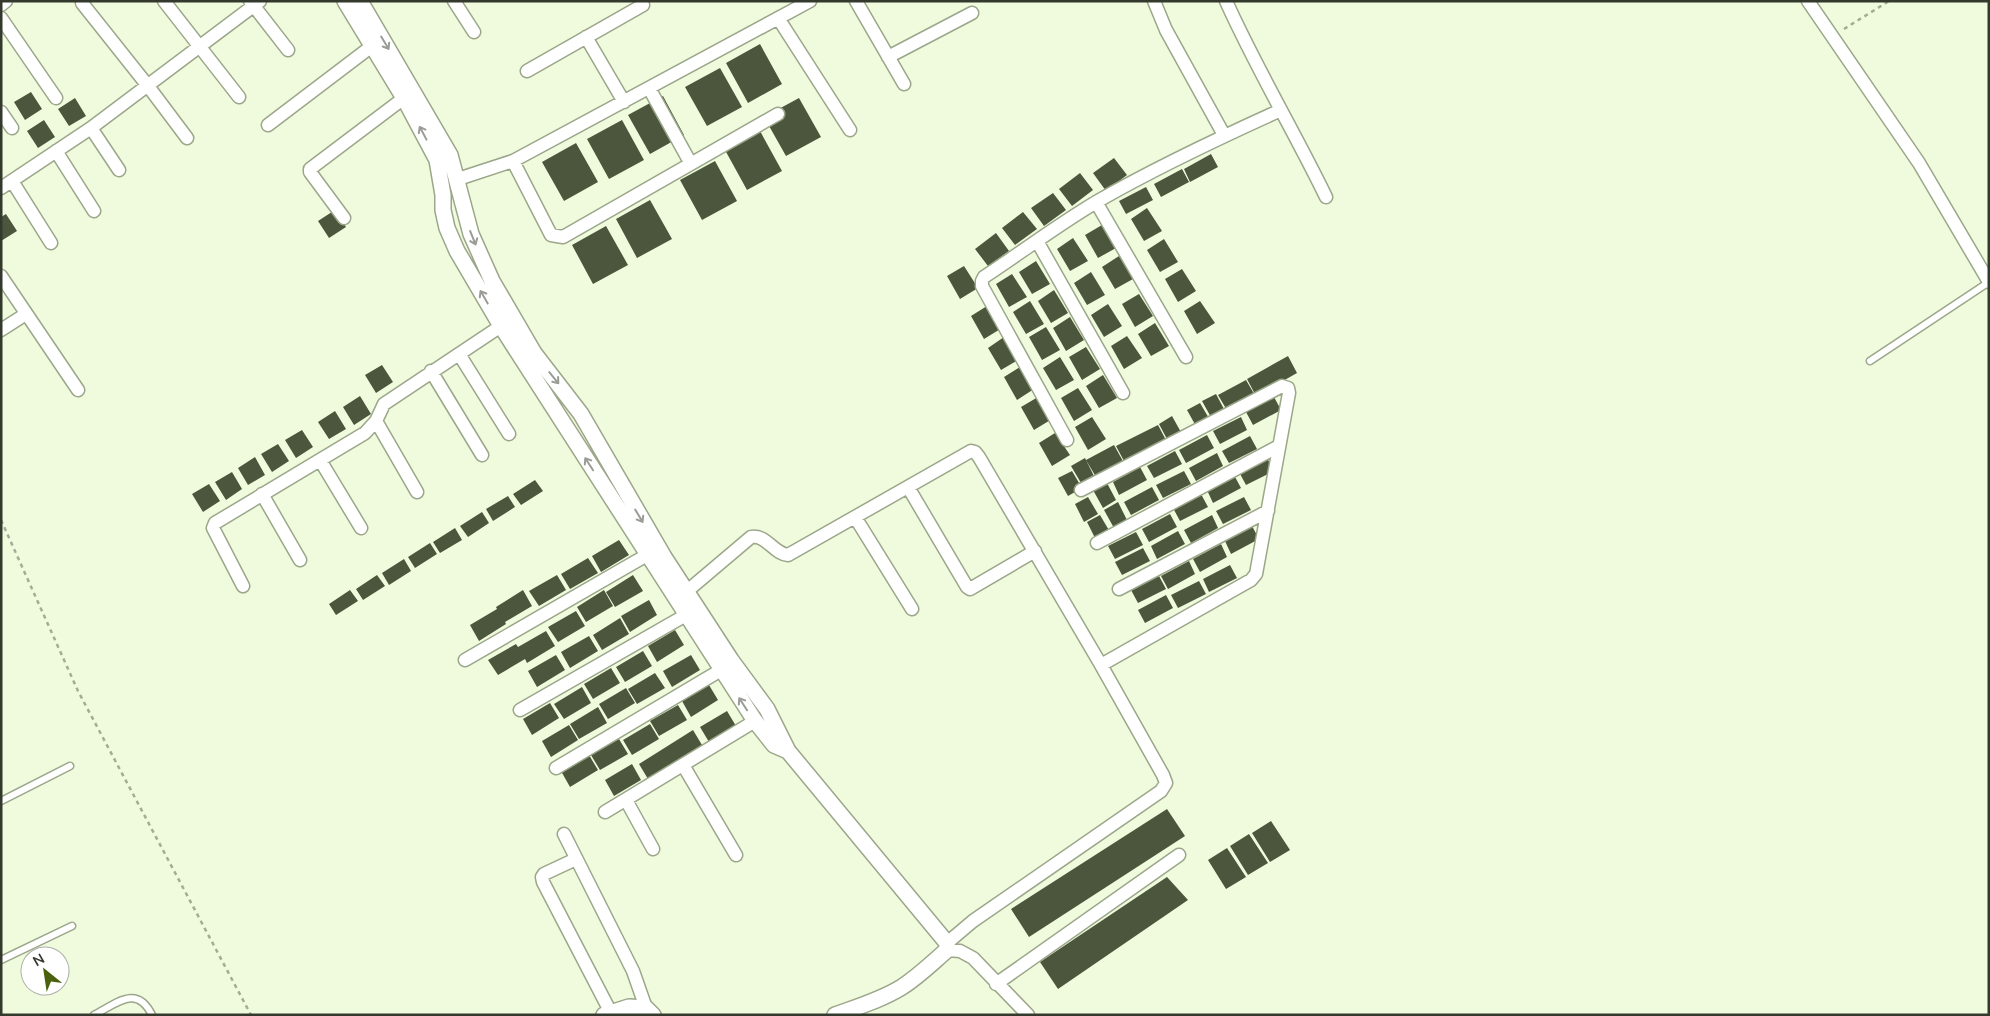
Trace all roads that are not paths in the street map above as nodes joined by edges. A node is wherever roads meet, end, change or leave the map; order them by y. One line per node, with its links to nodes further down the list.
1 (6, 1): 13 (street)
2 (164, 1): 20 (street)
3 (346, 1): 21 (street)
4 (360, 1): 43 (street, one-way to 43)
5 (454, 1): 18 (street)
6 (810, 1): 17 (street)
7 (856, 1): 23 (street)
8 (1154, 1): 39 (street)
9 (1226, 1): 32 (street)
10 (1808, 1): 57 (street)
11 (82, 3): 26 (street)
12 (255, 3): 20 (street); 22 (street)
13 (1, 5)
14 (643, 5): 19 (street)
15 (972, 13): 23 (street)
16 (1, 18): 29 (street)
17 (778, 18): 27 (street); 38 (street)
18 (474, 32)
19 (586, 37): 24 (street); 31 (street)
20 (200, 46): 26 (street); 28 (street)
21 (372, 46): 30 (street); 35 (street)
22 (288, 50)
23 (888, 57): 25 (street)
24 (527, 71)
25 (904, 84)
26 (148, 86): 37 (street); 40 (street)
27 (650, 88): 31 (street); 44 (street)
28 (238, 97)
29 (56, 98)
30 (404, 98): 43 (street, one-way to 30); 52 (street)
31 (624, 102): 42 (street)
32 (1282, 110): 39 (street); 48 (street)
33 (1, 112): 36 (street)
34 (778, 114): 44 (street)
35 (268, 125)
36 (12, 128)
37 (91, 128): 41 (street); 45 (street)
38 (850, 130)
39 (1224, 135): 49 (street)
40 (187, 138)
41 (56, 152): 47 (street); 51 (street)
42 (513, 162): 44 (street); 46 (street)
43 (445, 163): 46 (street); 53 (street)
44 (692, 164)
45 (120, 170)
46 (458, 179): 50 (street)
47 (6, 185): 55 (street)
48 (1326, 198)
49 (1096, 202): 54 (street); 62 (street)
50 (463, 207): 53 (street); 86 (street, one-way to 86)
51 (94, 211)
52 (344, 218)
53 (451, 237): 59 (street, one-way to 53)
54 (1037, 241): 66 (street); 69 (street)
55 (52, 243)
56 (1, 276): 58 (street)
57 (1989, 282): 63 (lane)
58 (26, 314): 60 (street); 65 (street)
59 (501, 326): 61 (street); 82 (street, one-way to 59)
60 (1, 330)
61 (459, 354): 64 (street); 68 (street)
62 (1186, 357)
63 (1870, 361)
64 (431, 371): 67 (street); 71 (street)
65 (78, 390)
66 (1123, 393)
67 (376, 421): 72 (street); 75 (street)
68 (509, 434)
69 (1067, 440)
70 (1279, 446): 74 (street); 77 (street); 80 (street)
71 (482, 455)
72 (320, 460): 76 (street); 79 (street)
73 (908, 487): 78 (street); 81 (street); 81 (street)
74 (1081, 490)
75 (417, 492)
76 (262, 494): 83 (street); 84 (street)
77 (1268, 511): 85 (street); 90 (street)
78 (855, 517): 86 (street); 87 (street)
79 (361, 528)
80 (1097, 543)
81 (1035, 551): 90 (street)
82 (648, 555): 88 (street); 89 (street)
83 (300, 560)
84 (243, 586)
85 (1119, 589)
86 (686, 592): 94 (street)
87 (912, 609)
88 (686, 615): 91 (street); 92 (street)
89 (466, 660)
90 (1101, 665): 107 (street)
91 (721, 670): 93 (street, one-way to 91); 97 (street)
92 (520, 710)
93 (754, 722): 94 (street); 95 (street)
94 (788, 751): 107 (street)
95 (683, 765): 98 (street); 104 (street)
96 (70, 766): 99 (lane)
97 (556, 768)
98 (626, 800): 100 (street); 102 (street)
99 (1, 801)
100 (605, 812)
101 (564, 834): 105 (street)
102 (653, 848)
103 (1178, 855): 109 (street)
104 (736, 856)
105 (576, 859): 110 (street); 111 (street)
106 (72, 926): 108 (lane)
107 (947, 947): 109 (street); 114 (street)
108 (1, 960)
109 (996, 984): 115 (street)
110 (650, 1011): 111 (street)
111 (607, 1013)
112 (94, 1015): 113 (lane)
113 (152, 1015)
114 (834, 1015)
115 (1028, 1015)

